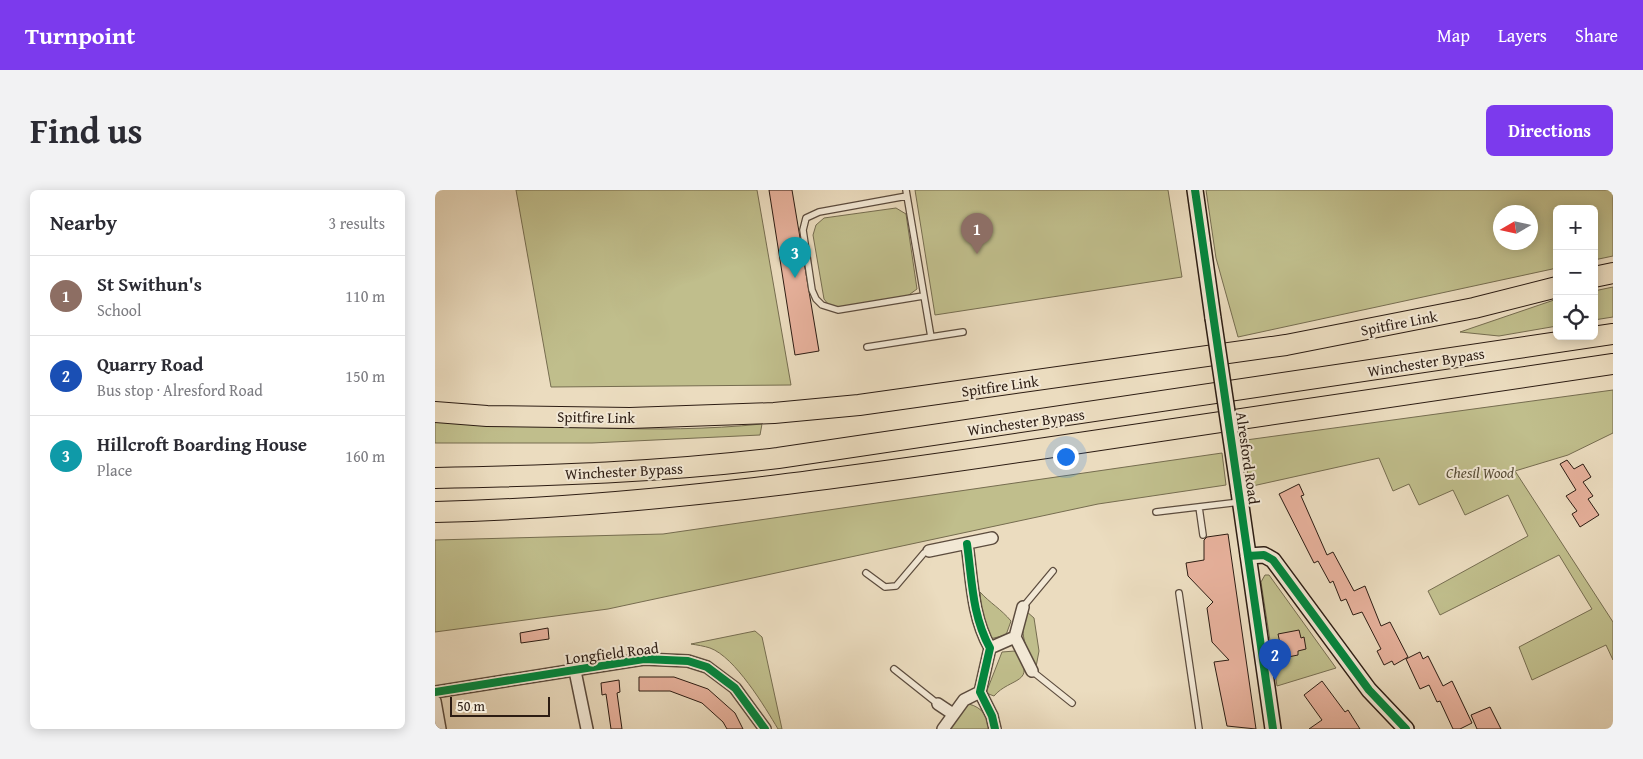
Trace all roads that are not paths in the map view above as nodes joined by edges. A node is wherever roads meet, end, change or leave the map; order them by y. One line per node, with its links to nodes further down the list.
1 (1195, 190): 14 (main road, Alresford Road, bridge)
2 (907, 193): 6 (lane); 6 (lane)
3 (1613, 273): 4 (highway)
4 (1598, 277)
5 (1553, 288): 12 (highway, Spitfire Link)
6 (923, 296): 9 (lane)
7 (963, 332): 9 (lane)
8 (1613, 334): 13 (highway, Winchester Bypass)
9 (931, 337): 10 (lane)
10 (867, 347)
11 (1613, 364): 16 (highway, Winchester Bypass)
12 (435, 412)
13 (435, 478)
14 (1240, 497): 15 (lane); 22 (main road, Alresford Road)
15 (1199, 507): 17 (lane); 18 (lane)
16 (435, 512)
17 (1156, 512)
18 (1203, 535)
19 (992, 538): 20 (street)
20 (967, 544): 21 (street); 28 (street)
21 (929, 551): 24 (lane)
22 (1248, 556): 44 (main road, Alresford Road); 45 (main road)
23 (1053, 571): 26 (lane)
24 (866, 574)
25 (1179, 593): 43 (lane)
26 (1023, 607): 27 (street)
27 (1015, 637): 28 (street); 31 (street)
28 (990, 648): 33 (street)
29 (894, 669): 36 (lane)
30 (575, 671): 32 (street, Longfield Road); 39 (street); 40 (street, Longfield Road)
31 (1032, 672): 35 (lane)
32 (435, 692)
33 (981, 692): 37 (street); 42 (street)
34 (435, 701): 38 (street)
35 (1073, 703)
36 (939, 704): 37 (street)
37 (953, 714): 41 (street)
38 (440, 729)
39 (587, 729)
40 (765, 729)
41 (943, 729)
42 (995, 729)
43 (1199, 729)
44 (1273, 729)
45 (1406, 729)

